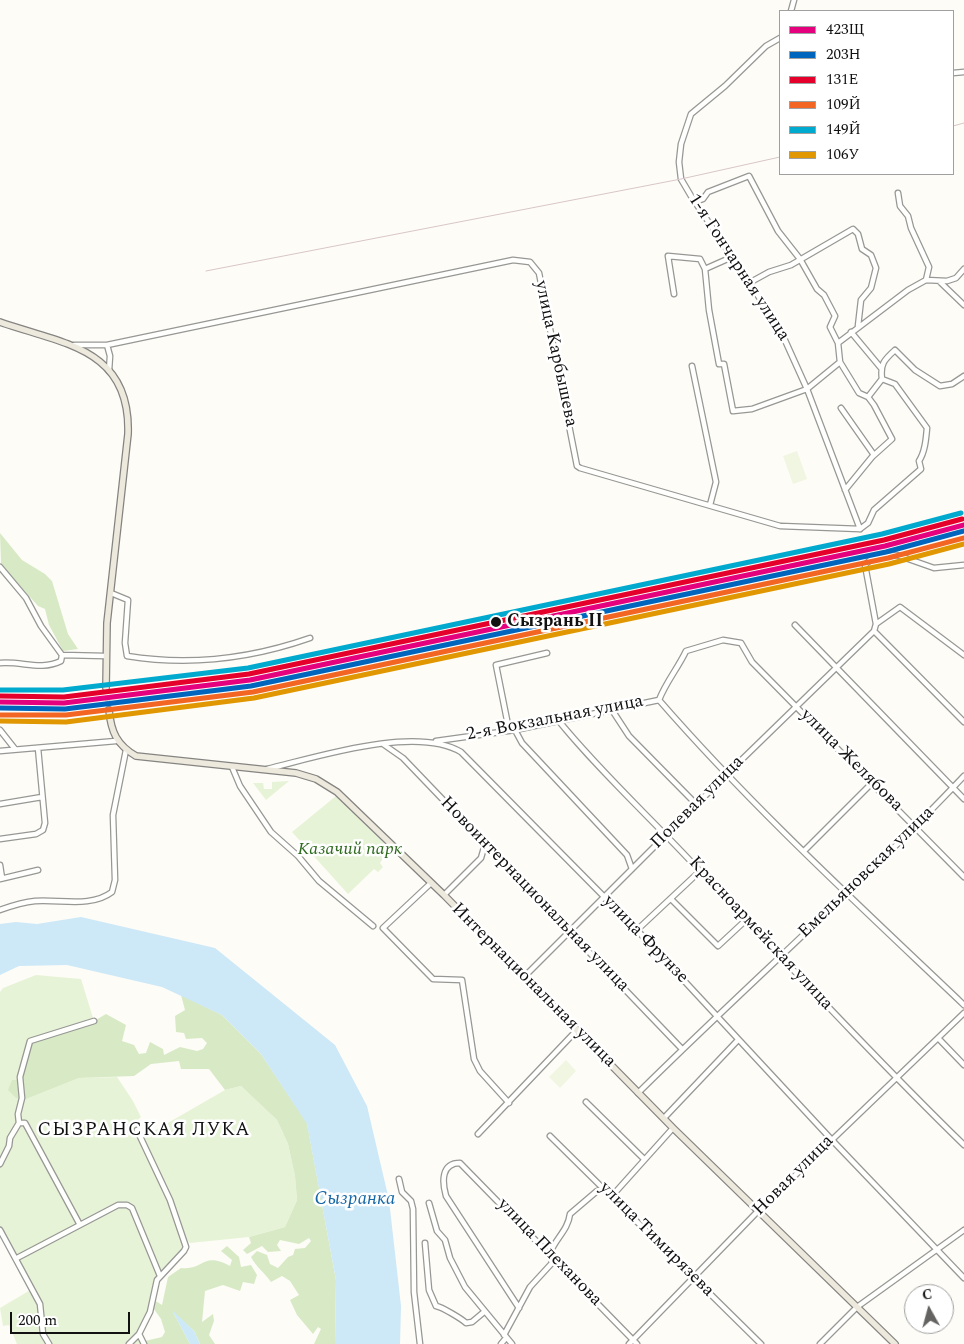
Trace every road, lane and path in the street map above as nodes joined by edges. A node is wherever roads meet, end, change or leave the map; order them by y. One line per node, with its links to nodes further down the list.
1 (779, 39): 3 (street, 1-я Гончарная улица)
2 (898, 193): 8 (street)
3 (695, 202): 4 (street, 1-я Гончарная улица); 5 (street)
4 (732, 257): 6 (street); 10 (street, 1-я Гончарная улица)
5 (800, 259): 10 (street); 14 (street); 16 (street)
6 (706, 269): 11 (street); 25 (street)
7 (964, 269): 9 (street)
8 (926, 280): 9 (street); 14 (street)
9 (938, 280): 12 (street)
10 (749, 283): 25 (street, 1-я Гончарная улица)
11 (674, 294)
12 (964, 305)
13 (0, 322): 18 (main road)
14 (858, 326): 15 (street)
15 (851, 332): 16 (street); 21 (street)
16 (838, 344): 19 (street)
17 (107, 345): 18 (street); 22 (street); 30 (street, улица Карбышева)
18 (74, 346): 22 (main road)
19 (840, 362): 25 (street); 26 (street)
20 (692, 366): 30 (street)
21 (881, 368): 23 (street); 24 (street)
22 (109, 372): 34 (main road)
23 (964, 376)
24 (882, 379): 26 (street); 31 (street)
25 (807, 389): 29 (street, 1-я Гончарная улица)
26 (868, 397): 28 (street)
27 (841, 408): 28 (street)
28 (874, 455): 29 (street)
29 (845, 490): 31 (street, 1-я Гончарная улица)
30 (710, 506): 31 (street, улица Карбышева)
31 (860, 529)
32 (964, 565): 35 (street)
33 (0, 567): 41 (street)
34 (111, 593): 38 (street); 43 (main road)
35 (876, 624): 37 (street); 42 (street)
36 (795, 625): 45 (street)
37 (874, 632): 45 (street, Полевая улица); 52 (street)
38 (310, 638)
39 (741, 643): 47 (street, 2-я Вокзальная улица); 48 (street, улица Желябова)
40 (547, 653): 54 (street)
41 (62, 655): 43 (street); 44 (street)
42 (964, 655)
43 (105, 656): 46 (main road)
44 (0, 663)
45 (836, 669): 48 (street, Полевая улица); 69 (street)
46 (106, 688)
47 (659, 700): 50 (street, 2-я Вокзальная улица); 66 (street)
48 (796, 707): 66 (street, Полевая улица); 68 (street, улица Желябова)
49 (109, 710): 55 (main road)
50 (612, 710): 51 (street, 2-я Вокзальная улица); 73 (street)
51 (558, 720): 54 (street, 2-я Вокзальная улица); 75 (street, Красноармейская улица)
52 (964, 722)
53 (0, 730): 59 (street)
54 (512, 730): 56 (street, 2-я Вокзальная улица); 80 (street)
55 (116, 741): 58 (street); 60 (main road, Интернациональная улица)
56 (428, 742): 57 (street, улица Фрунзе); 88 (street, улица Фрунзе)
57 (383, 744): 62 (street, улица Фрунзе); 77 (street, Новоинтернациональная улица)
58 (38, 748): 59 (street); 70 (street)
59 (15, 750): 61 (street)
60 (126, 750): 63 (main road, Интернациональная улица); 90 (street)
61 (0, 751)
62 (296, 762): 64 (street, улица Фрунзе); 65 (street)
63 (232, 766): 64 (main road, Интернациональная улица); 92 (street)
64 (265, 769): 65 (main road, Интернациональная улица)
65 (296, 773): 85 (main road, Интернациональная улица)
66 (728, 773): 73 (street, Полевая улица); 78 (street)
67 (964, 776): 69 (street, Емельяновская улица)
68 (872, 783): 74 (street, улица Желябова); 78 (street)
69 (954, 787): 71 (street); 74 (street, Емельяновская улица)
70 (42, 798): 72 (street); 76 (street)
71 (964, 799)
72 (0, 804)
73 (696, 804): 75 (street, Полевая улица)
74 (917, 827): 83 (street, улица Желябова); 86 (street, Емельяновская улица)
75 (666, 834): 80 (street, Полевая улица); 82 (street, Красноармейская улица)
76 (0, 839)
77 (485, 844): 87 (street); 94 (street, Новоинтернациональная улица)
78 (804, 850): 86 (street)
79 (0, 866): 84 (street)
80 (632, 869): 88 (street, Полевая улица)
81 (38, 870): 84 (street)
82 (700, 871): 89 (street); 91 (street, Красноармейская улица)
83 (964, 877)
84 (1, 878)
85 (431, 883): 87 (main road, Интернациональная улица); 109 (street)
86 (848, 894): 95 (street, Емельяновская улица); 97 (street)
87 (444, 896): 96 (main road, Интернациональная улица)
88 (604, 897): 93 (street, улица Фрунзе); 94 (street, Полевая улица)
89 (671, 899): 91 (street); 93 (street)
90 (0, 910)
91 (746, 920): 95 (street, Красноармейская улица)
92 (373, 926)
93 (637, 930): 99 (street, улица Фрунзе)
94 (569, 931): 96 (street, Полевая улица); 104 (street, Новоинтернациональная улица)
95 (781, 957): 99 (street, Емельяновская улица); 106 (street, Красноармейская улица)
96 (524, 976): 101 (main road, Интернациональная улица)
97 (964, 1005)
98 (964, 1013): 102 (street, Новая улица)
99 (716, 1016): 103 (street, улица Фрунзе); 104 (street, Емельяновская улица)
100 (94, 1021): 111 (street)
101 (577, 1030): 107 (main road, Интернациональная улица); 109 (street)
102 (938, 1038): 105 (street); 106 (street, Новая улица)
103 (738, 1040): 110 (street); 116 (street, улица Фрунзе)
104 (682, 1049): 107 (street, Емельяновская улица)
105 (964, 1065)
106 (896, 1077): 116 (street, Новая улица); 117 (street, Красноармейская улица)
107 (638, 1093): 110 (main road, Интернациональная улица)
108 (586, 1102): 118 (street)
109 (509, 1103): 114 (street)
110 (664, 1118): 112 (main road, Интернациональная улица)
111 (19, 1123): 119 (street); 125 (street)
112 (673, 1128): 118 (street); 124 (main road, Интернациональная улица)
113 (137, 1130): 132 (street)
114 (478, 1134)
115 (550, 1136): 121 (street, улица Тимирязева)
116 (831, 1139): 124 (street, Новая улица); 129 (street, улица Фрунзе)
117 (964, 1145)
118 (644, 1159): 122 (street)
119 (0, 1164)
120 (399, 1179): 144 (street)
121 (605, 1188): 122 (street, улица Тимирязева); 130 (street)
122 (612, 1196): 134 (street, улица Тимирязева)
123 (429, 1203): 137 (street)
124 (758, 1211): 134 (street, Новая улица); 135 (main road, Интернациональная улица)
125 (80, 1225): 131 (street); 132 (street)
126 (0, 1230): 131 (street)
127 (964, 1230): 129 (street)
128 (425, 1243): 137 (street)
129 (936, 1249): 133 (street, улица Фрунзе); 135 (street)
130 (550, 1253): 136 (street); 136 (street, улица Плеханова); 140 (street, улица Плеханова)
131 (17, 1258): 141 (street)
132 (160, 1276): 138 (street)
133 (964, 1278)
134 (694, 1279): 140 (street, Новая улица); 147 (street, улица Тимирязева)
135 (857, 1307): 148 (street); 149 (main road, Интернациональная улица)
136 (519, 1308): 139 (street)
137 (484, 1312): 139 (street)
138 (139, 1334): 142 (street); 143 (street)
139 (505, 1337): 145 (street); 146 (street)
140 (633, 1343)
141 (49, 1344)
142 (129, 1344)
143 (144, 1344)
144 (420, 1344)
145 (501, 1344)
146 (512, 1344)
147 (761, 1344)
148 (820, 1344)
149 (894, 1344)

